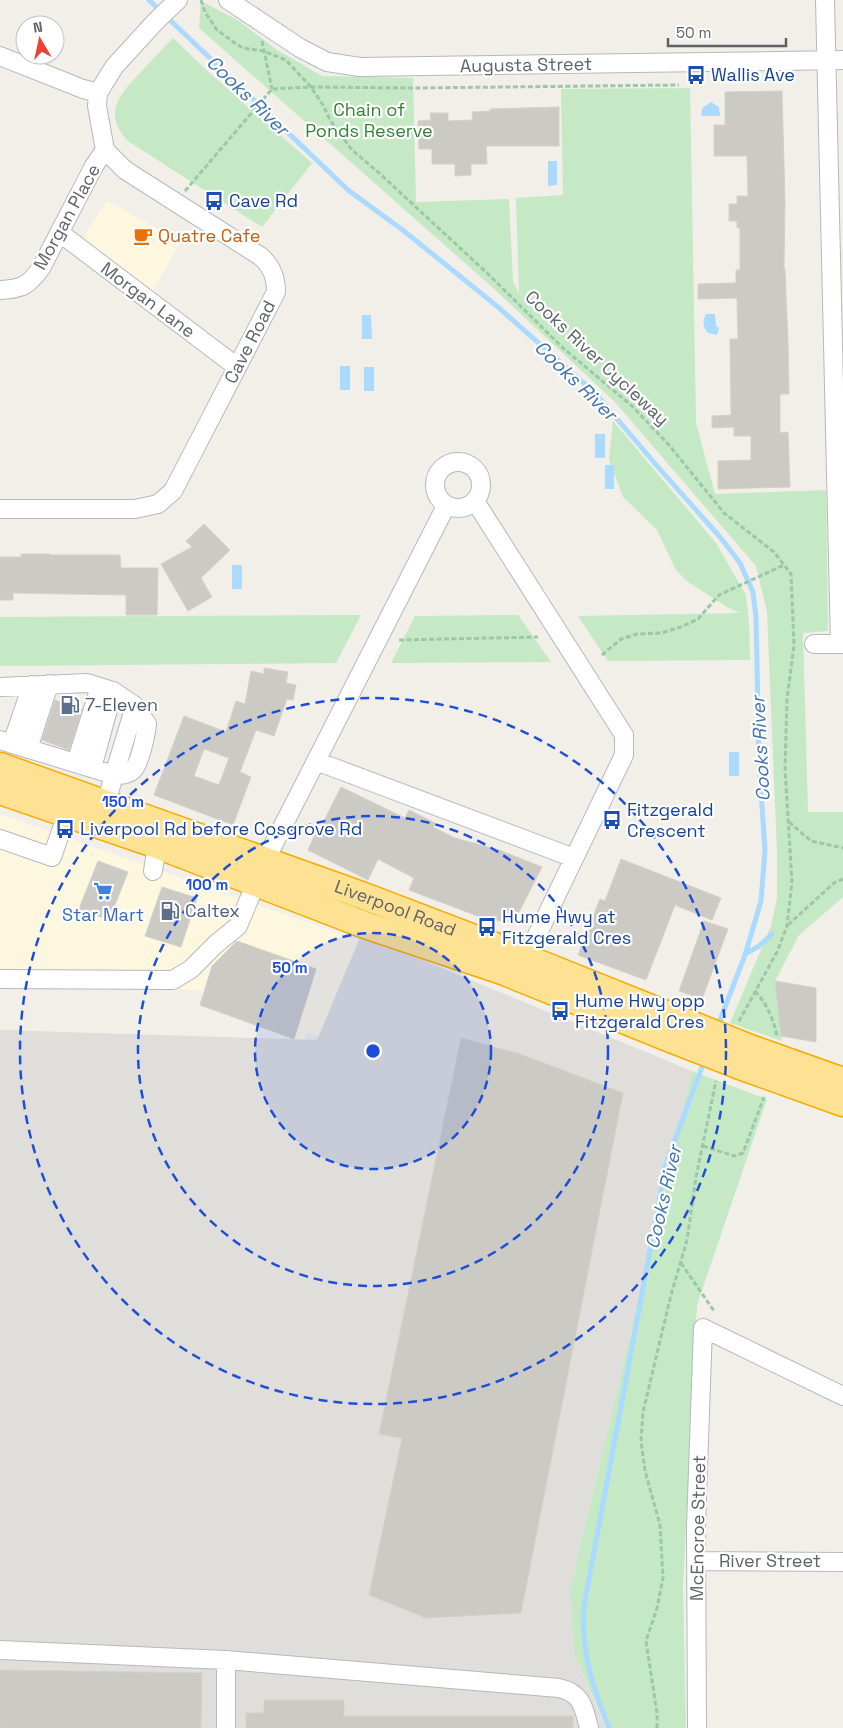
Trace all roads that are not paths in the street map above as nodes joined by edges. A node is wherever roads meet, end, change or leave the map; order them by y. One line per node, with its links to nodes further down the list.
1 (228, 0): 5 (street, Augusta Street)
2 (826, 0): 5 (street)
3 (174, 4): 6 (street)
4 (0, 56): 6 (street)
5 (835, 60): 15 (street)
6 (98, 93): 7 (street)
7 (105, 150): 8 (street, Morgan Place); 10 (street, Cave Road)
8 (60, 233): 9 (street, Morgan Place); 10 (street, Morgan Lane)
9 (0, 290)
10 (237, 367): 13 (street, Cave Road)
11 (475, 501): 12 (street); 12 (street); 28 (street)
12 (446, 506): 20 (street)
13 (0, 509)
14 (814, 644): 15 (street)
15 (842, 644)
16 (41, 684): 17 (street); 18 (street); 19 (street)
17 (0, 687)
18 (106, 689): 21 (street); 22 (street)
19 (10, 750): 21 (street); 24 (highway, Liverpool Road)
20 (316, 761): 28 (street); 30 (street)
21 (84, 766): 22 (street)
22 (114, 775): 24 (street)
23 (0, 791): 25 (highway, Liverpool Road)
24 (106, 803): 30 (highway, Liverpool Road)
25 (67, 814): 26 (street); 27 (highway, Liverpool Road)
26 (0, 839)
27 (157, 845): 29 (street); 30 (highway, Liverpool Road)
28 (574, 858): 31 (street)
29 (153, 870)
30 (260, 872): 31 (highway, Liverpool Road); 32 (street); 33 (highway, Liverpool Road)
31 (526, 958): 33 (highway, Liverpool Road)
32 (0, 979)
33 (677, 1030): 34 (highway, Liverpool Road, bridge)
34 (745, 1057): 35 (highway, Liverpool Road); 36 (highway, Liverpool Road)
35 (843, 1082)
36 (843, 1103)
37 (843, 1396): 38 (street, McEncroe Street)
38 (696, 1561): 39 (street, River Street); 44 (street, McEncroe Street)
39 (843, 1562)
40 (0, 1650): 41 (street)
41 (226, 1660): 42 (street); 43 (street)
42 (226, 1728)
43 (588, 1728)
44 (697, 1728)

